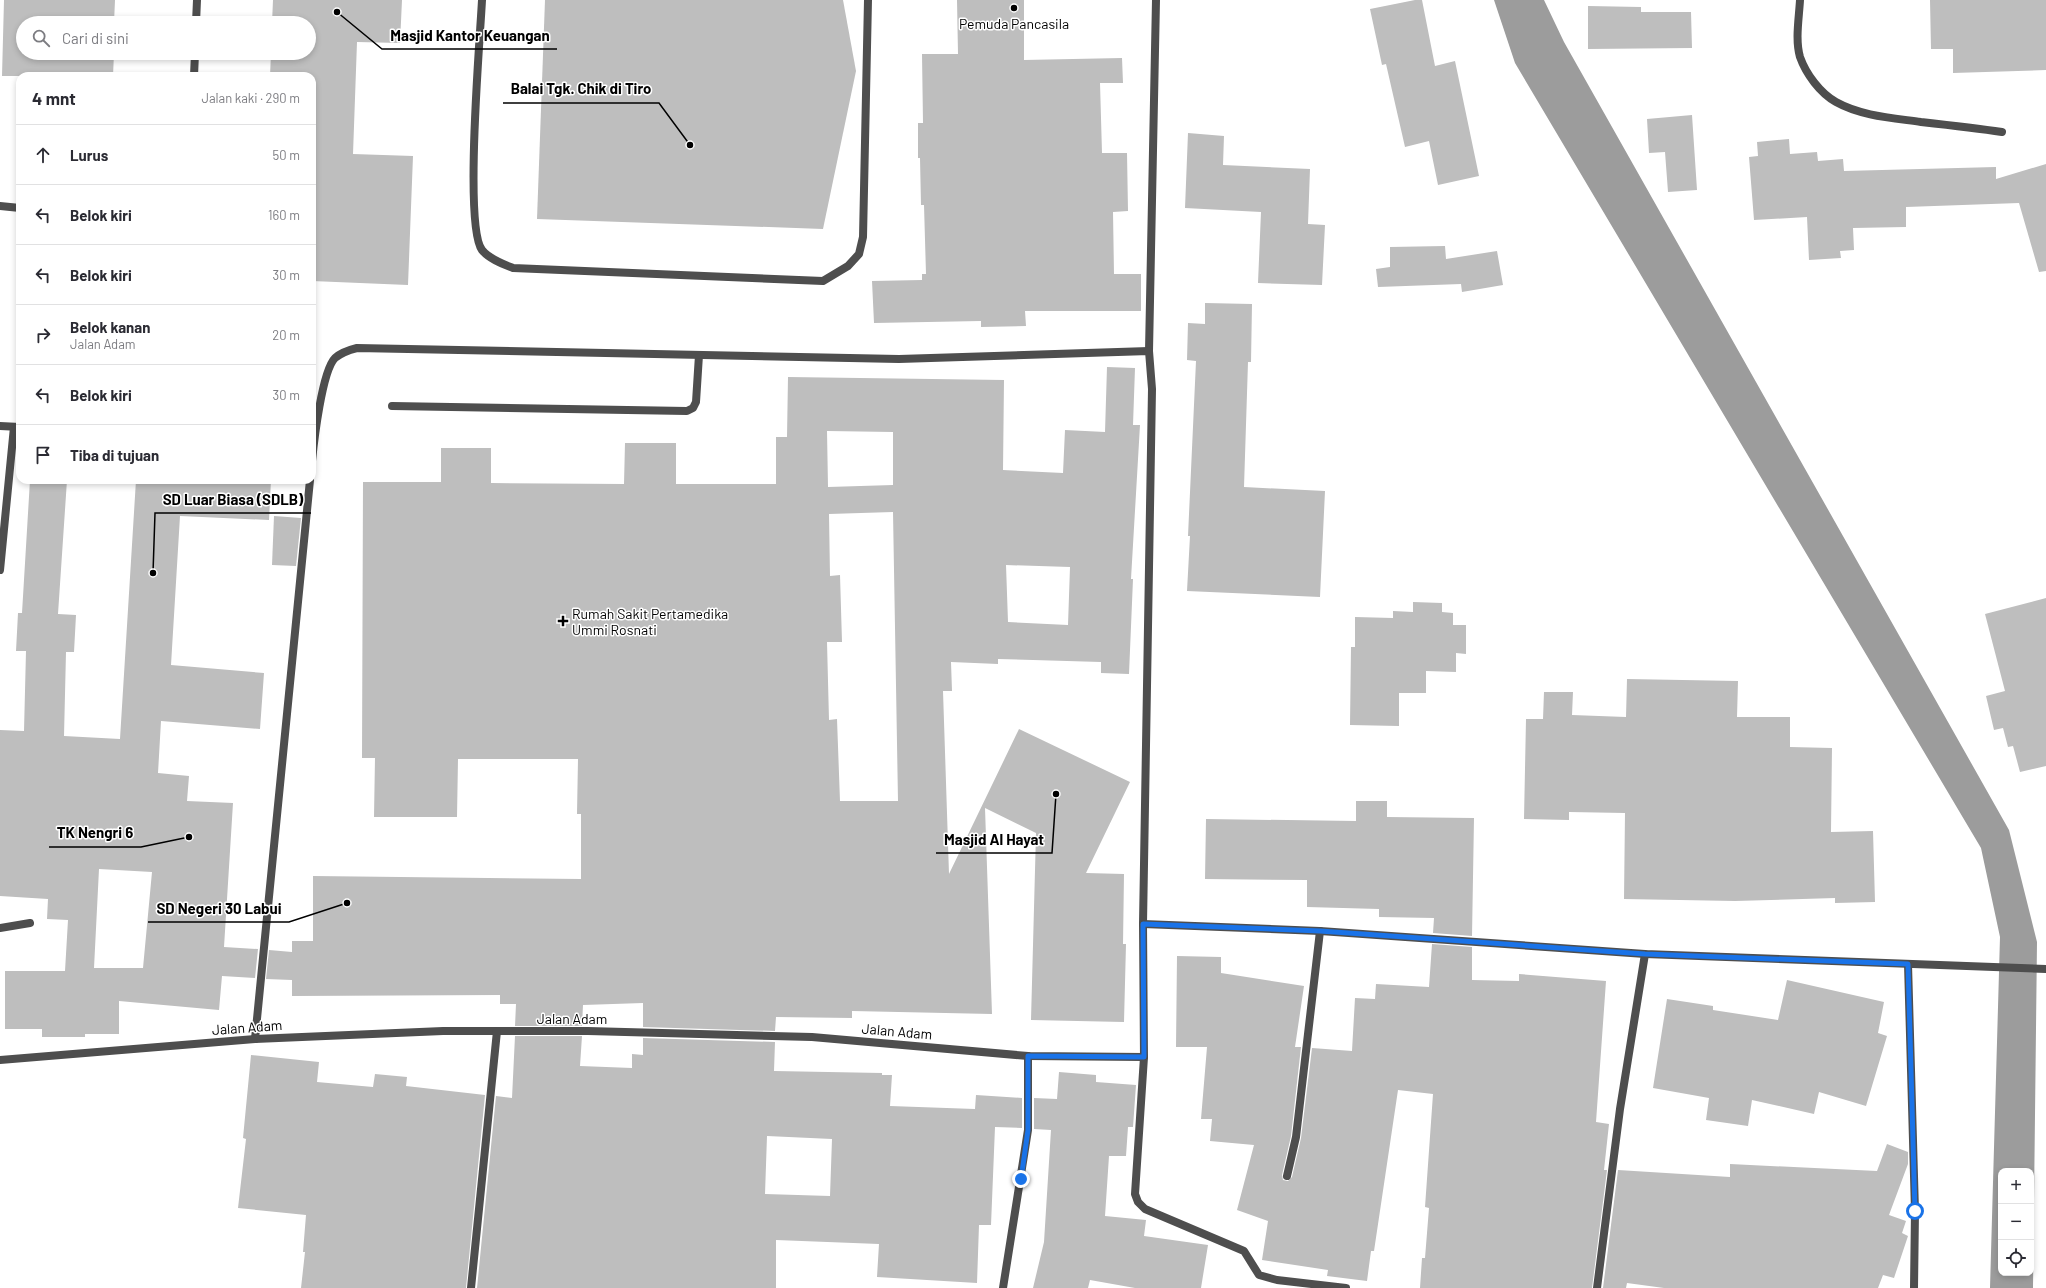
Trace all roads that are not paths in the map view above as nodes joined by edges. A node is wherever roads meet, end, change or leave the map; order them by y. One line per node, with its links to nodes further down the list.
1 (197, 0): 6 (street)
2 (482, 0): 3 (street)
3 (868, 0)
4 (1156, 0): 12 (street)
5 (1800, 0): 9 (street)
6 (196, 16)
7 (195, 60): 8 (street)
8 (194, 72)
9 (2002, 132)
10 (0, 206): 11 (street)
11 (16, 208)
12 (1149, 351): 13 (street); 22 (street)
13 (699, 355): 14 (street); 17 (street)
14 (392, 406)
15 (0, 426): 16 (street)
16 (16, 427)
17 (316, 431)
18 (16, 435): 20 (street)
19 (310, 484): 29 (street)
20 (0, 570)
21 (30, 923): 23 (street)
22 (1143, 924): 24 (street); 31 (street)
23 (0, 928)
24 (1320, 931): 25 (street); 33 (street)
25 (1645, 954): 26 (street); 37 (street)
26 (1908, 964): 27 (street); 38 (street)
27 (2046, 969)
28 (497, 1031): 29 (street, Jalan Adam); 30 (street, Jalan Adam); 34 (street)
29 (255, 1039): 32 (street, Jalan Adam)
30 (1028, 1056): 31 (street, Jalan Adam); 35 (street)
31 (1144, 1057): 36 (street)
32 (0, 1060)
33 (1287, 1176)
34 (471, 1288)
35 (1003, 1288)
36 (1346, 1288)
37 (1597, 1288)
38 (1914, 1288)

